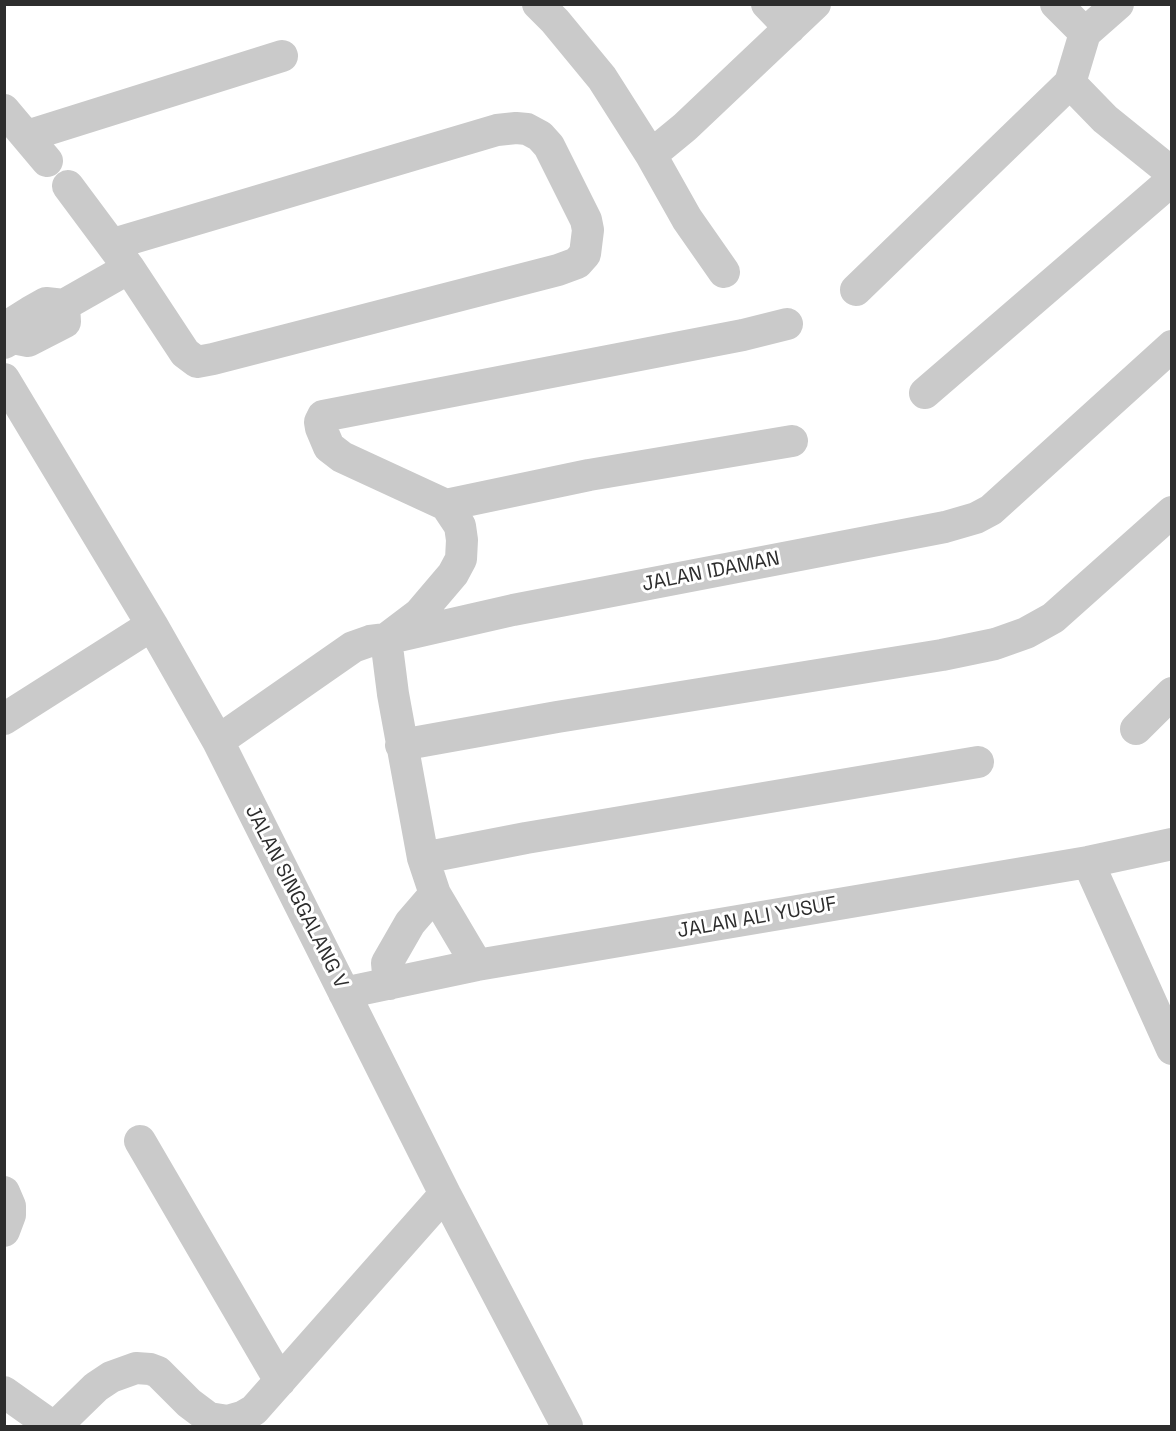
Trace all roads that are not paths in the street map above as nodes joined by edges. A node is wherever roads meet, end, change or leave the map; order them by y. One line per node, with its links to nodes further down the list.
1 (538, 4): 12 (street)
2 (767, 4): 6 (street)
3 (815, 4): 6 (street)
4 (1056, 4): 7 (street)
5 (1118, 4): 7 (street)
6 (790, 28): 12 (street)
7 (1084, 33): 9 (street)
8 (282, 56): 11 (street)
9 (1070, 83): 14 (street); 19 (street)
10 (4, 110): 11 (street)
11 (27, 136): 13 (street)
12 (651, 155): 18 (street)
13 (47, 161)
14 (1172, 173)
15 (1172, 180): 24 (street)
16 (68, 186): 17 (street)
17 (121, 256): 17 (street); 21 (street)
18 (724, 272)
19 (855, 290)
20 (788, 324): 26 (street)
21 (9, 340)
22 (1172, 346): 29 (street, JALAN IDAMAN)
23 (4, 379): 28 (street, JALAN SINGGALANG V)
24 (925, 393)
25 (792, 441): 26 (street)
26 (446, 506): 29 (street)
27 (1172, 512): 34 (street)
28 (152, 626): 31 (street); 33 (street, JALAN SINGGALANG V)
29 (386, 639): 33 (street, JALAN IDAMAN); 34 (street)
30 (1172, 693): 32 (street)
31 (4, 719)
32 (1136, 729)
33 (218, 741): 42 (street, JALAN SINGGALANG V)
34 (401, 745): 37 (street)
35 (978, 762): 37 (street)
36 (1172, 844): 38 (street, JALAN ALI YUSUF)
37 (423, 858): 39 (street)
38 (1088, 862): 40 (street, JALAN ALI YUSUF); 43 (street)
39 (435, 894): 40 (street); 41 (street)
40 (477, 965): 41 (street, JALAN ALI YUSUF)
41 (389, 984): 42 (street, JALAN ALI YUSUF)
42 (344, 993): 46 (street, JALAN SINGGALANG V)
43 (1172, 1049)
44 (140, 1141): 48 (street)
45 (4, 1192): 47 (street)
46 (445, 1194): 48 (street); 51 (street, JALAN SINGGALANG V)
47 (4, 1231)
48 (280, 1381): 50 (street)
49 (4, 1392): 50 (street)
50 (54, 1426)
51 (567, 1426)

